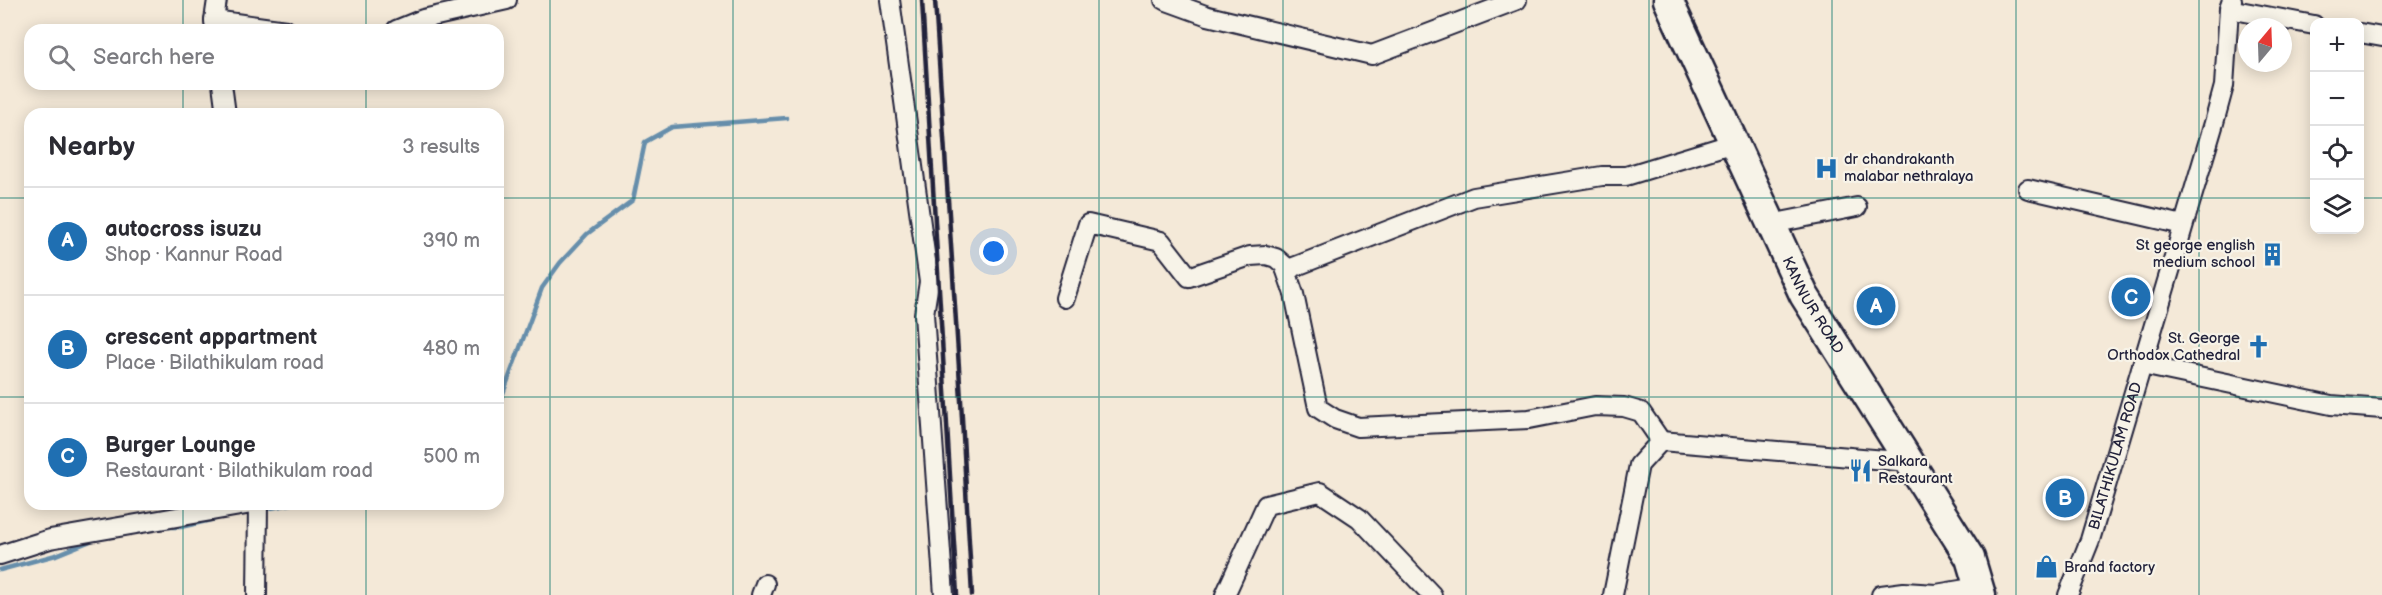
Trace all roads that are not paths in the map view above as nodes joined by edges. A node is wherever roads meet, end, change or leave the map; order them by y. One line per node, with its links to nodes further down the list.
1 (217, 0): 8 (street)
2 (507, 0): 9 (street)
3 (890, 0): 31 (street)
4 (1164, 0): 5 (street)
5 (1517, 0)
6 (1668, 0): 15 (main road, KANNUR ROAD)
7 (2230, 4): 10 (street); 19 (street, BILATHIKULAM ROAD)
8 (215, 24)
9 (411, 24)
10 (2310, 24)
11 (2364, 34): 12 (street)
12 (2382, 37)
13 (223, 90): 14 (street)
14 (225, 108)
15 (1734, 143): 18 (main road, KANNUR ROAD); 20 (street)
16 (2028, 189): 19 (street)
17 (1857, 207): 18 (street)
18 (1772, 224): 25 (main road, KANNUR ROAD)
19 (2183, 225): 22 (street, BILATHIKULAM ROAD)
20 (1286, 270): 21 (street); 24 (street)
21 (1065, 298)
22 (2142, 365): 23 (street); 36 (street, BILATHIKULAM ROAD)
23 (2382, 409)
24 (1661, 441): 25 (street); 34 (street)
25 (1909, 462): 29 (main road, KANNUR ROAD)
26 (217, 510): 28 (street)
27 (258, 510): 30 (street)
28 (0, 555)
29 (1979, 591): 35 (street)
30 (257, 595)
31 (944, 595)
32 (1225, 595): 33 (street)
33 (1432, 595)
34 (1613, 595)
35 (1881, 595)
36 (2068, 595)

